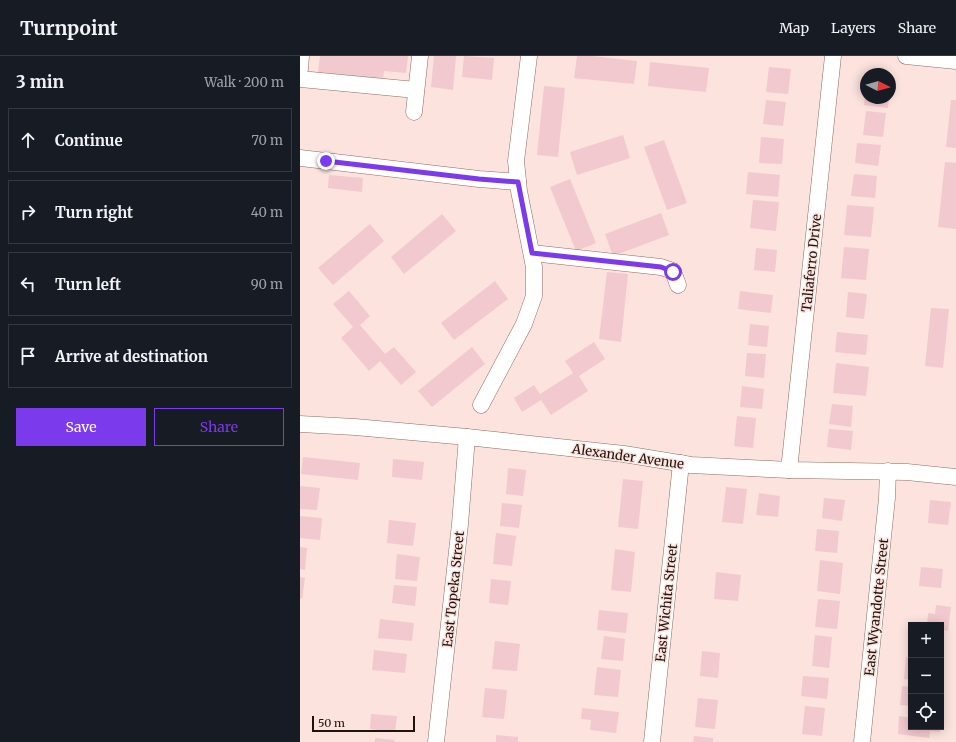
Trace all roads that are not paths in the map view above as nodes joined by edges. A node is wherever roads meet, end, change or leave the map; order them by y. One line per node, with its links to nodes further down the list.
1 (301, 56): 8 (street)
2 (420, 56): 10 (street)
3 (833, 56): 20 (street, Taliaferro Drive)
4 (906, 56): 5 (street)
5 (935, 58): 7 (street)
6 (530, 60): 13 (street)
7 (956, 61)
8 (300, 69)
9 (300, 79): 10 (street)
10 (416, 90): 11 (street)
11 (414, 112)
12 (300, 158): 13 (street)
13 (518, 182): 14 (street)
14 (532, 253): 15 (street); 16 (street)
15 (678, 285)
16 (481, 405)
17 (300, 424): 18 (street, Alexander Avenue)
18 (467, 437): 19 (street, Alexander Avenue); 23 (street, East Topeka Street)
19 (681, 463): 20 (street, Alexander Avenue); 24 (street, East Wichita Street)
20 (789, 470): 21 (street, Alexander Avenue)
21 (888, 471): 22 (street, Alexander Avenue); 25 (street, East Wyandotte Street)
22 (956, 477)
23 (436, 742)
24 (652, 742)
25 (862, 742)

